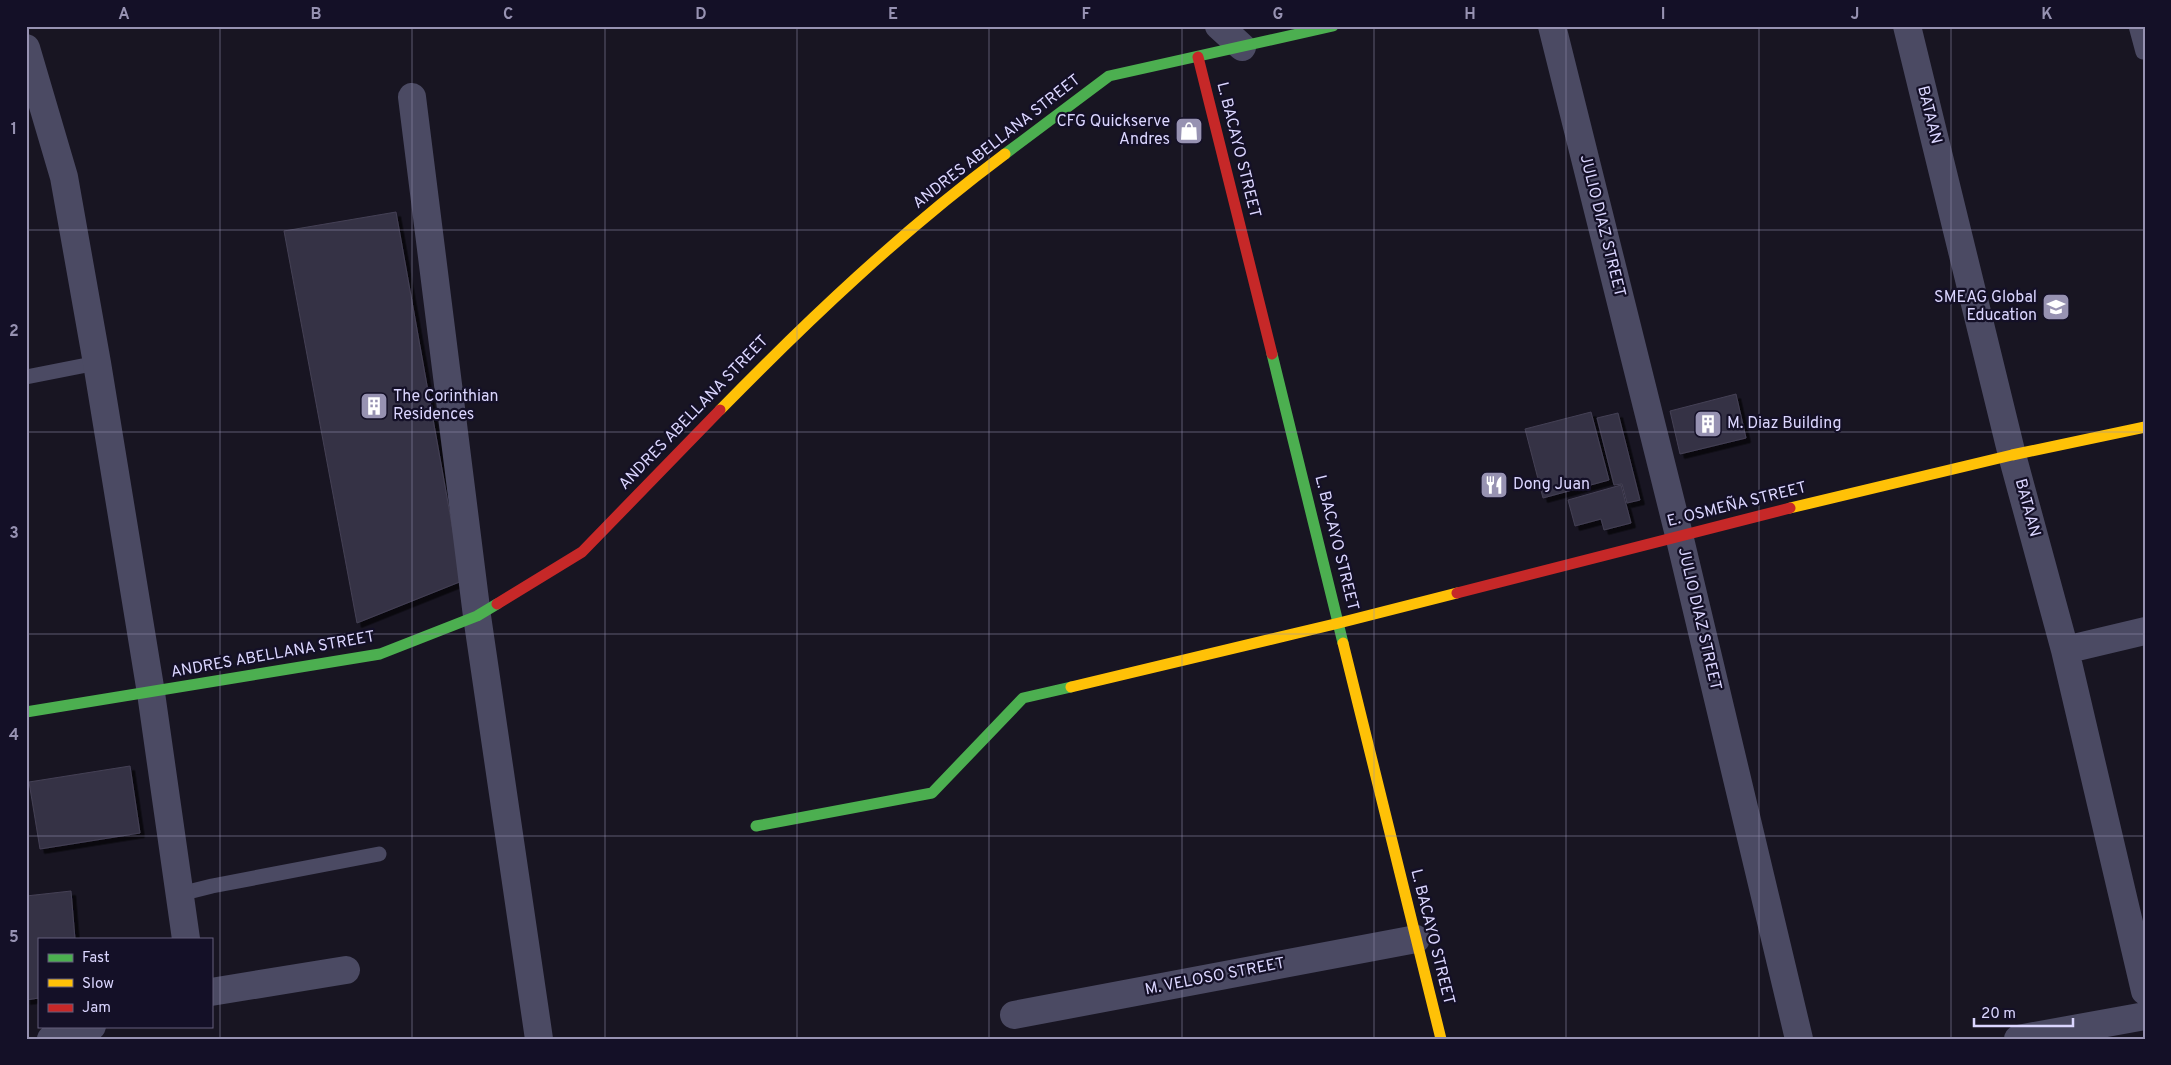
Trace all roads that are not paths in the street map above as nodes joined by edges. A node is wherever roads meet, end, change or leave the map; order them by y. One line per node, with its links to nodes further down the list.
1 (1219, 26): 6 (street)
2 (1333, 26): 6 (street, ANDRES ABELLANA STREET)
3 (1552, 26): 15 (street, JULIO DIAZ STREET)
4 (1907, 26): 14 (street, BATAAN)
5 (2136, 26): 8 (lane)
6 (1242, 47): 9 (street, ANDRES ABELLANA STREET)
7 (26, 48): 11 (street)
8 (2143, 52)
9 (1198, 57): 16 (street, ANDRES ABELLANA STREET); 17 (street, L. BACAYO STREET)
10 (412, 97): 16 (street)
11 (97, 363): 12 (lane); 20 (street)
12 (26, 377)
13 (2145, 427): 14 (street, E. OSMEÑA STREET)
14 (2012, 455): 15 (street, E. OSMEÑA STREET); 19 (street, BATAAN)
15 (1679, 535): 17 (street, E. OSMEÑA STREET); 36 (street, JULIO DIAZ STREET)
16 (477, 616): 20 (street, ANDRES ABELLANA STREET); 34 (street)
17 (1339, 624): 22 (street, E. OSMEÑA STREET); 26 (street, L. BACAYO STREET)
18 (2145, 631): 19 (street)
19 (2065, 650): 28 (street, BATAAN)
20 (151, 693): 21 (street, ANDRES ABELLANA STREET); 24 (street)
21 (26, 712)
22 (756, 826)
23 (379, 854): 24 (lane)
24 (180, 894): 25 (street)
25 (186, 938)
26 (1416, 939): 30 (street, M. VELOSO STREET); 35 (street, L. BACAYO STREET)
27 (346, 970): 29 (street)
28 (2145, 991)
29 (212, 992)
30 (1014, 1014)
31 (2145, 1016): 37 (street)
32 (86, 1028): 33 (street)
33 (51, 1039)
34 (540, 1039)
35 (1440, 1039)
36 (1799, 1039)
37 (2018, 1039)

